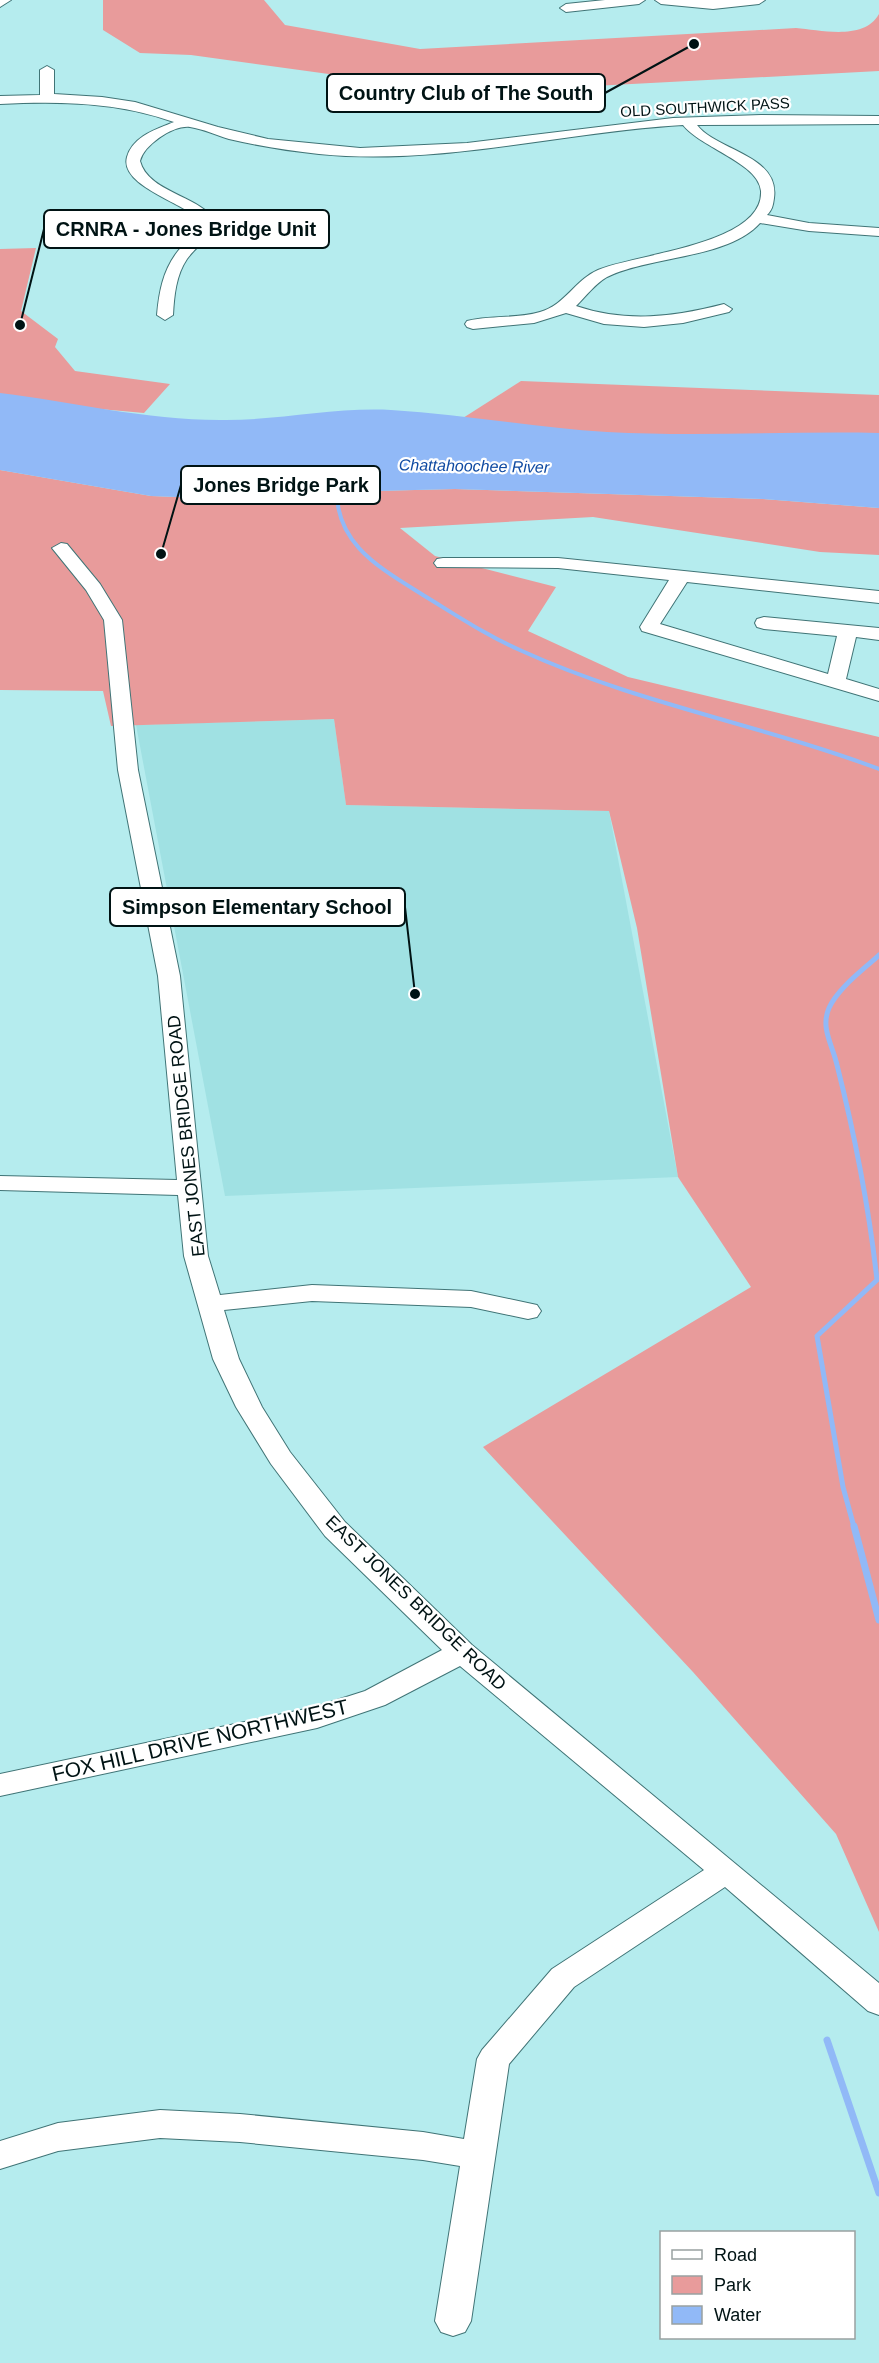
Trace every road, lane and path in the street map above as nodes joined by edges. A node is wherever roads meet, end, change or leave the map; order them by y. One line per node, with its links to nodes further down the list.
1 (5, 0): 5 (street)
2 (639, 0): 6 (street)
3 (661, 0): 4 (street)
4 (759, 0)
5 (0, 3)
6 (567, 8)
7 (47, 70): 8 (street)
8 (47, 98): 9 (street, OLD SOUTHWICK PASS); 12 (street, OLD SOUTHWICK PASS)
9 (0, 100)
10 (879, 120): 11 (street, OLD SOUTHWICK PASS)
11 (687, 121): 12 (street, OLD SOUTHWICK PASS); 13 (street)
12 (188, 122): 17 (street)
13 (757, 218): 14 (street); 15 (street)
14 (879, 232)
15 (565, 307): 16 (street); 18 (street)
16 (724, 309)
17 (165, 315)
18 (473, 324)
19 (61, 548): 29 (street, EAST JONES BRIDGE ROAD)
20 (443, 563): 21 (street)
21 (680, 578): 22 (street); 26 (street)
22 (879, 597)
23 (764, 623): 24 (street)
24 (848, 631): 25 (street); 26 (street)
25 (879, 634)
26 (835, 683): 27 (street)
27 (879, 695)
28 (0, 1183): 29 (street)
29 (190, 1188): 30 (street, EAST JONES BRIDGE ROAD)
30 (210, 1304): 31 (street); 32 (street, EAST JONES BRIDGE ROAD)
31 (528, 1311)
32 (462, 1652): 33 (street, FOX HILL DRIVE NORTHWEST); 34 (street, EAST JONES BRIDGE ROAD)
33 (0, 1785)
34 (726, 1871): 35 (street, EAST JONES BRIDGE ROAD); 37 (street)
35 (879, 2002)
36 (0, 2155): 37 (street)
37 (477, 2155): 38 (street)
38 (453, 2321)

